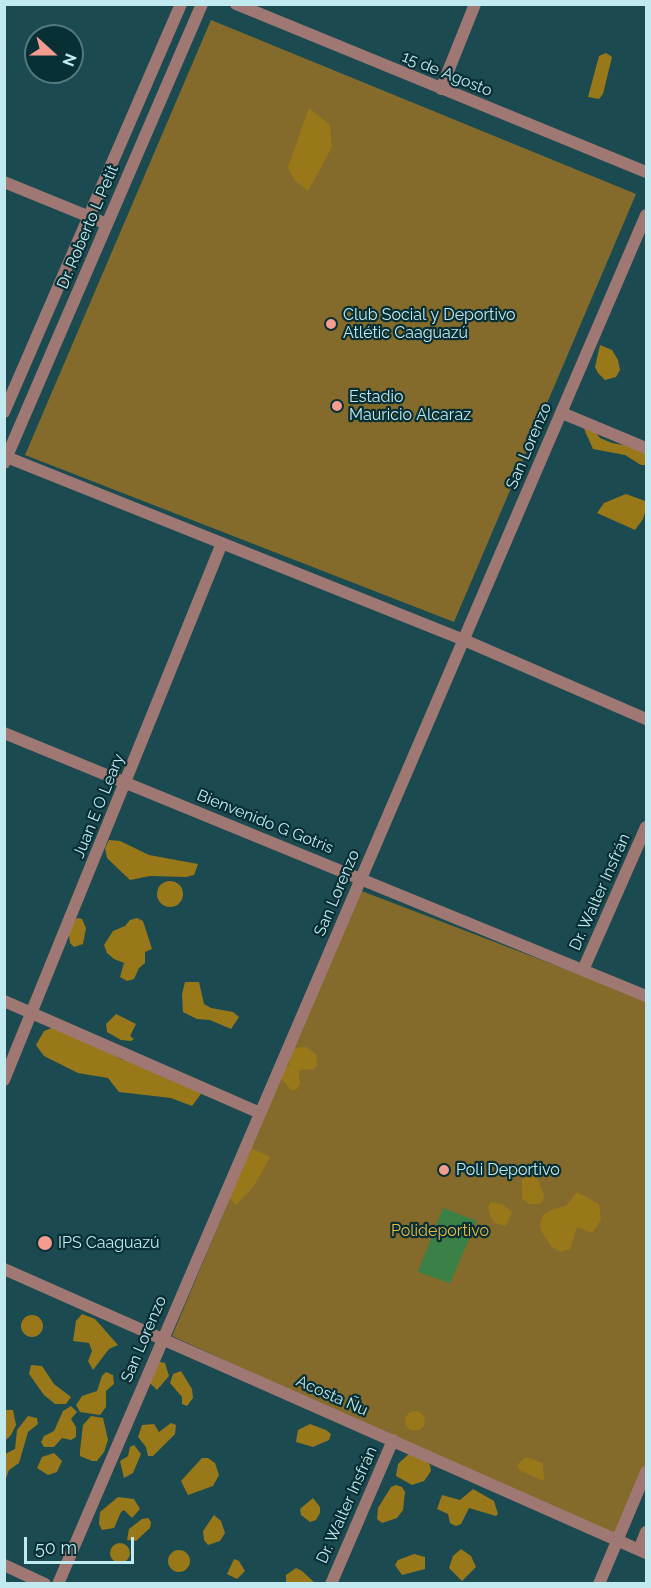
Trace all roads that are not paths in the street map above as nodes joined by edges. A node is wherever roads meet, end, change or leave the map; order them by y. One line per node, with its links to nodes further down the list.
1 (181, 4): 9 (street, Dr. Roberto L Petit)
2 (202, 4): 10 (street, Dr. Roberto L Petit)
3 (236, 4): 5 (street, 15 de Agosto)
4 (475, 4): 5 (street)
5 (441, 90): 6 (street, 15 de Agosto)
6 (646, 172)
7 (4, 182): 9 (street)
8 (646, 215): 12 (street, San Lorenzo)
9 (89, 216): 10 (street); 11 (street, Dr. Roberto L Petit)
10 (107, 224): 14 (street, Dr. Roberto L Petit)
11 (4, 412)
12 (562, 413): 13 (street); 16 (street, San Lorenzo)
13 (646, 448)
14 (5, 459): 15 (street)
15 (222, 543): 16 (street); 19 (street, Juan E O Leary)
16 (464, 640): 17 (street); 21 (street, San Lorenzo)
17 (646, 719)
18 (4, 733): 19 (street, Bienvenido G Gotris)
19 (126, 783): 21 (street, Bienvenido G Gotris); 25 (street, Juan E O Leary)
20 (646, 827): 22 (street, Dr. Walter Insfrán)
21 (361, 879): 22 (street, Bienvenido G Gotris); 27 (street, San Lorenzo)
22 (583, 970): 23 (street, Bienvenido G Gotris)
23 (646, 996)
24 (4, 1001): 25 (street)
25 (33, 1012): 26 (street, Juan E O Leary); 27 (street)
26 (4, 1080)
27 (260, 1113): 29 (street, San Lorenzo)
28 (4, 1269): 29 (street, Acosta Ñu)
29 (163, 1338): 30 (street, Acosta Ñu); 37 (street, San Lorenzo)
30 (393, 1440): 33 (street, Acosta Ñu); 38 (street, Dr. Walter Insfrán)
31 (646, 1472): 33 (street)
32 (646, 1532): 34 (street)
33 (618, 1540): 34 (street, Acosta Ñu); 39 (street)
34 (643, 1552)
35 (4, 1565): 36 (street)
36 (45, 1584)
37 (58, 1584)
38 (331, 1584)
39 (598, 1584)

